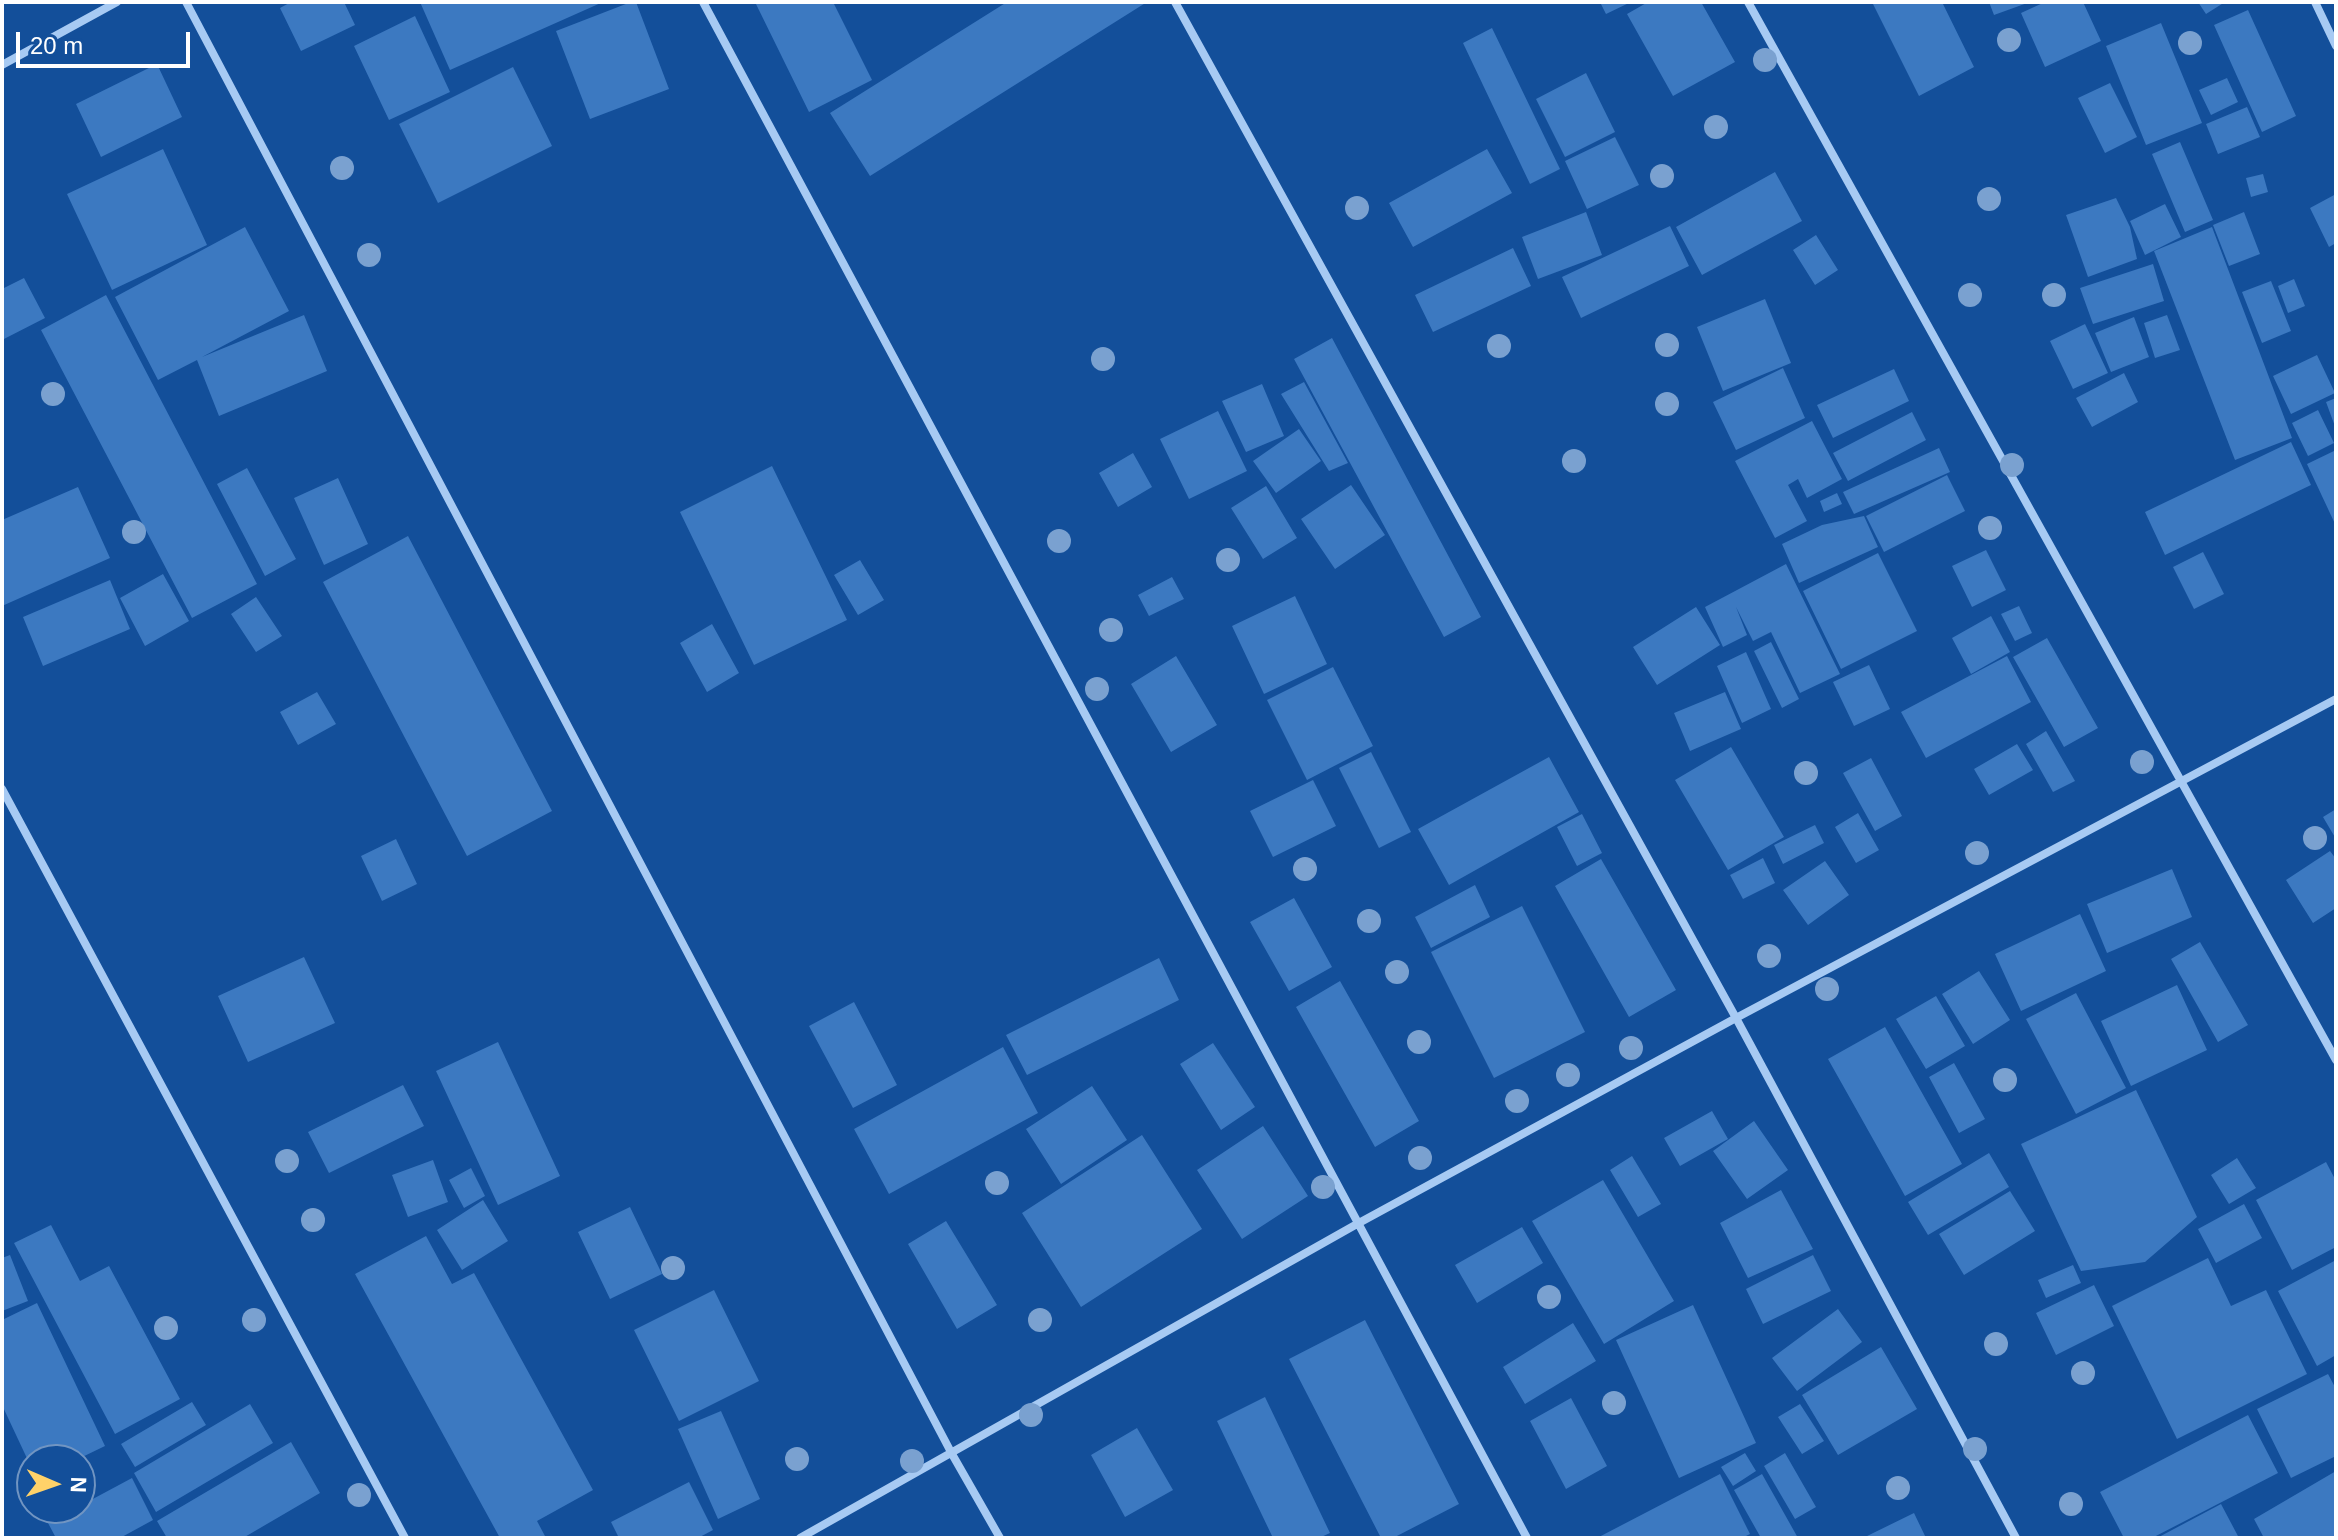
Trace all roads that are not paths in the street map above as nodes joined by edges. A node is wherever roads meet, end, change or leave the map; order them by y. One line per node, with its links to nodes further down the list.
1 (117, 2): 8 (street)
2 (186, 2): 15 (street)
3 (703, 2): 14 (street)
4 (1175, 2): 12 (street)
5 (1748, 2): 10 (street)
6 (2315, 2): 7 (street)
7 (2336, 46)
8 (2, 65)
9 (2336, 699): 10 (street)
10 (2180, 781): 12 (street); 13 (street)
11 (2, 789): 16 (street)
12 (1736, 1018): 14 (street); 20 (street)
13 (2336, 1060)
14 (1357, 1224): 15 (street); 19 (street)
15 (952, 1454): 17 (street); 18 (street)
16 (405, 1538)
17 (800, 1538)
18 (1000, 1538)
19 (1527, 1538)
20 (2016, 1538)

